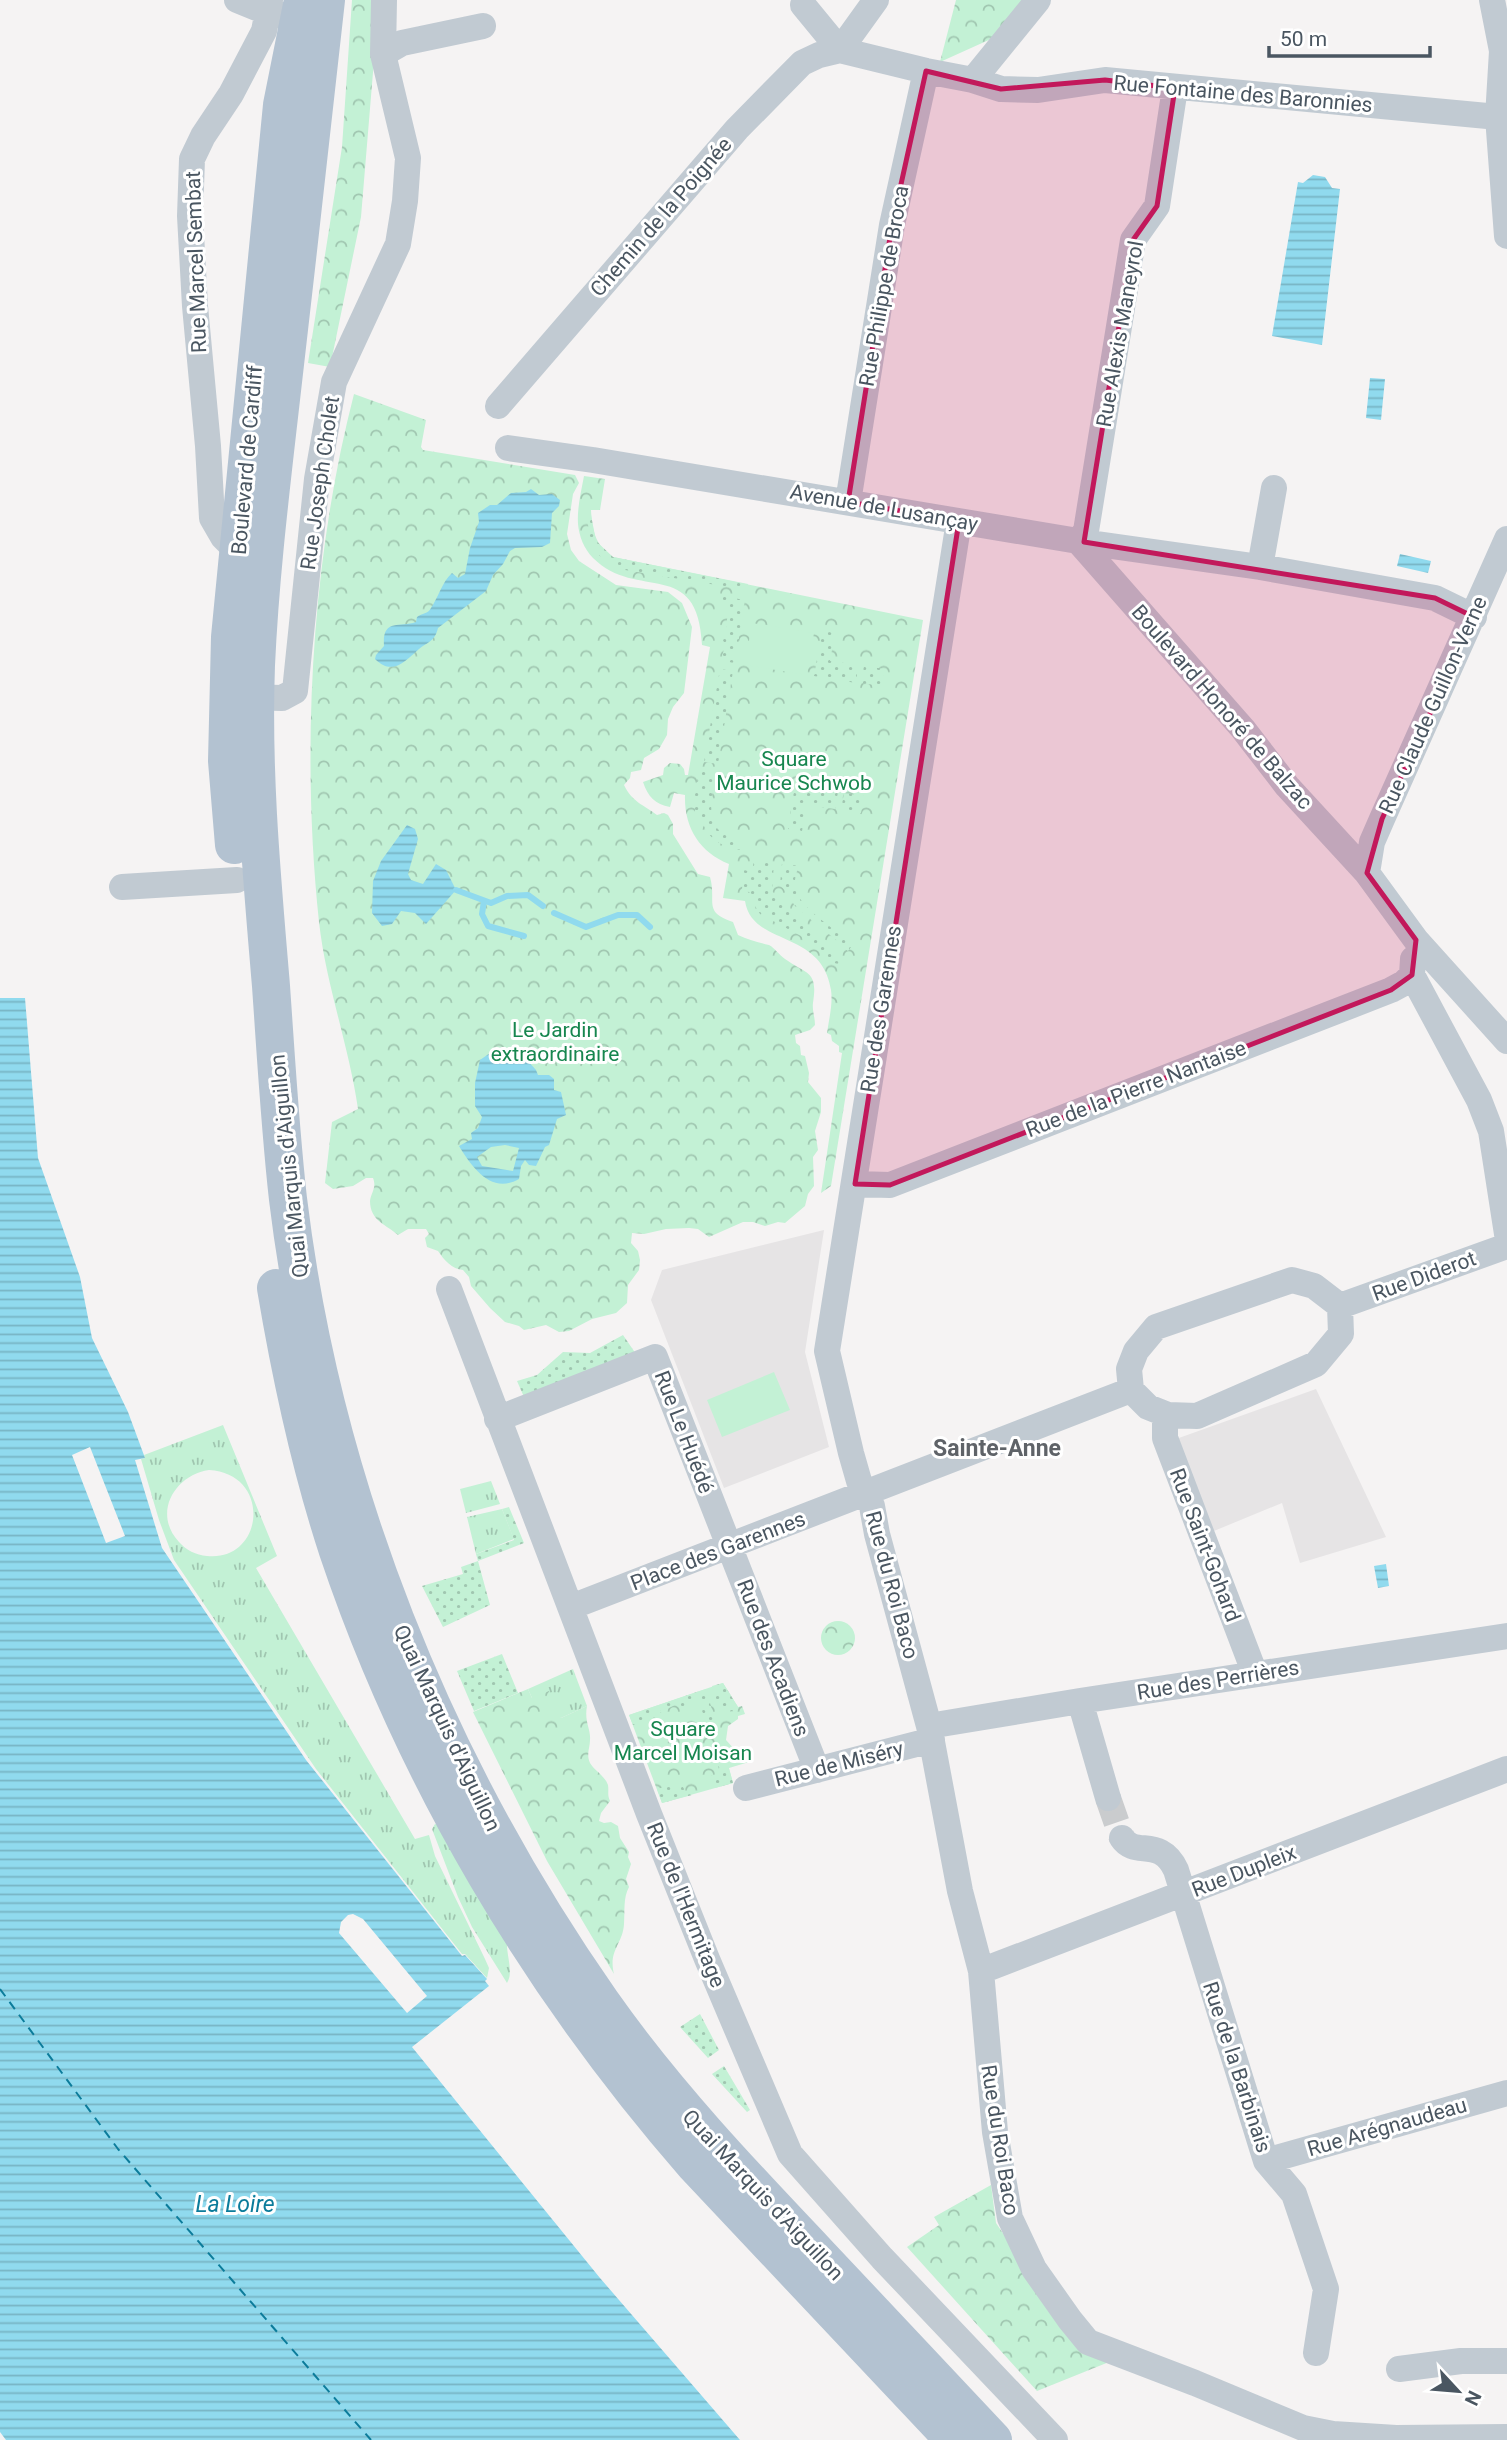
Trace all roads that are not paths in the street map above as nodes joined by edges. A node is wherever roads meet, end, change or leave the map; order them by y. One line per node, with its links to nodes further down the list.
1 (237, 0): 7 (street)
2 (384, 0): 11 (street, Rue Joseph Cholet)
3 (876, 0): 9 (street)
4 (1038, 0): 13 (street)
5 (1492, 0): 10 (street)
6 (803, 5): 9 (street)
7 (294, 6): 20 (main road, Boulevard de Cardiff); 25 (street, Rue Marcel Sembat)
8 (483, 26): 11 (street)
9 (840, 50): 12 (street, Rue Fontaine des Baronnies); 17 (street, Chemin de la Poignée)
10 (1504, 50): 15 (street)
11 (383, 54): 28 (street, Rue Joseph Cholet)
12 (926, 71): 13 (street, Rue Fontaine des Baronnies); 21 (street, Rue Philippe de Broca)
13 (974, 80): 14 (street, Rue Fontaine des Baronnies)
14 (1175, 88): 15 (street, Rue Fontaine des Baronnies); 24 (street, Rue Alexis Maneyrol)
15 (1498, 117): 16 (street)
16 (1507, 236)
17 (498, 405)
18 (508, 448): 21 (street, Avenue de Lusançay)
19 (1273, 488): 26 (street)
20 (258, 490): 25 (main road, Boulevard de Cardiff); 28 (main road, Boulevard de Cardiff)
21 (848, 502): 22 (street, Avenue de Lusançay)
22 (959, 521): 24 (street, Avenue de Lusançay); 36 (street, Rue des Garennes)
23 (1507, 539): 27 (street, Rue Claude Guillon-Verne)
24 (1078, 541): 26 (street, Avenue de Lusançay); 30 (street, Boulevard Honoré de Balzac)
25 (238, 552): 28 (main road, Boulevard de Cardiff)
26 (1260, 567): 27 (street, Avenue de Lusançay)
27 (1474, 617): 30 (street, Rue Claude Guillon-Verne)
28 (242, 697): 29 (main road, Boulevard de Cardiff)
29 (248, 866): 31 (street); 32 (main road, Boulevard de Cardiff); 57 (main road, Quai Marquis d'Aiguillon)
30 (1367, 873): 33 (street, Boulevard Honoré de Balzac)
31 (122, 887)
32 (240, 922): 57 (main road, Quai Marquis d'Aiguillon)
33 (1416, 940): 34 (street); 35 (street, Boulevard Honoré de Balzac)
34 (1412, 975): 36 (street, Rue de la Pierre Nantaise); 37 (street)
35 (1507, 1041)
36 (855, 1184): 44 (street, Rue des Garennes)
37 (1507, 1234)
38 (1507, 1246): 40 (street, Rue Diderot)
39 (449, 1290): 43 (street, Rue de l'Hermitage)
40 (1340, 1306): 41 (street); 42 (street)
41 (1131, 1390): 42 (street); 44 (street, Place des Garennes)
42 (1168, 1415): 48 (street, Rue Saint-Gohard)
43 (497, 1419): 45 (street, Rue Le Huédé); 46 (street, Rue de l'Hermitage)
44 (866, 1494): 45 (street, Place des Garennes); 50 (street, Rue du Roi Baco)
45 (730, 1547): 46 (street, Place des Garennes); 52 (street, Rue des Acadiens)
46 (571, 1607): 67 (street, Rue de l'Hermitage)
47 (1507, 1636): 48 (street, Rue des Perrières)
48 (1255, 1674): 49 (street, Rue des Perrières)
49 (1080, 1701): 50 (street, Rue des Perrières); 54 (street)
50 (931, 1733): 52 (street, Rue de Miséry); 58 (street, Rue du Roi Baco)
51 (1507, 1769): 56 (street, Rue Dupleix)
52 (817, 1770): 53 (street, Rue de Miséry)
53 (746, 1788)
54 (1108, 1798)
55 (1122, 1838): 56 (street, Rue de la Barbinais)
56 (1184, 1894): 58 (street, Rue Dupleix); 60 (street, Rue de la Barbinais)
57 (556, 1961): 65 (main road, Quai Marquis d'Aiguillon); 66 (main road, Quai Marquis d'Aiguillon)
58 (981, 1971): 64 (street, Rue du Roi Baco)
59 (1507, 2093): 60 (street, Rue Arégnaudeau)
60 (1266, 2161): 61 (street, Rue de la Barbinais)
61 (1316, 2353)
62 (1507, 2361): 63 (street)
63 (1399, 2369)
64 (1507, 2437)
65 (954, 2440)
66 (993, 2440)
67 (1055, 2440)

